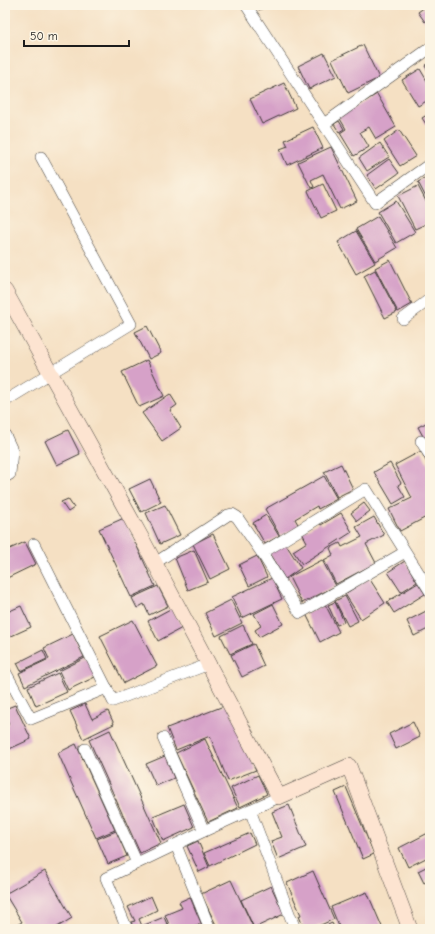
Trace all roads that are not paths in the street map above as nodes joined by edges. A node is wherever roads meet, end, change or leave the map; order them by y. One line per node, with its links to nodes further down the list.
1 (246, 5): 3 (street)
2 (430, 48): 3 (street)
3 (324, 124): 5 (street)
4 (41, 158): 9 (street)
5 (430, 164)
6 (5, 291): 9 (street)
7 (430, 299): 8 (street)
8 (402, 319)
9 (50, 373): 10 (street); 18 (street)
10 (5, 402)
11 (5, 435): 14 (street)
12 (421, 441): 13 (street)
13 (430, 456)
14 (5, 477)
15 (34, 544): 22 (street)
16 (406, 552): 17 (street); 17 (street); 19 (street)
17 (262, 553): 18 (street)
18 (155, 563): 20 (street)
19 (430, 590)
20 (209, 664): 22 (street); 25 (street)
21 (5, 671): 22 (street)
22 (107, 688)
23 (163, 738): 27 (street)
24 (85, 749): 29 (street)
25 (279, 797): 26 (street); 33 (street)
26 (250, 810): 27 (street); 32 (street)
27 (204, 830): 28 (street)
28 (176, 845): 29 (street); 31 (street)
29 (138, 863): 30 (street)
30 (126, 929)
31 (210, 929)
32 (295, 929)
33 (410, 929)

